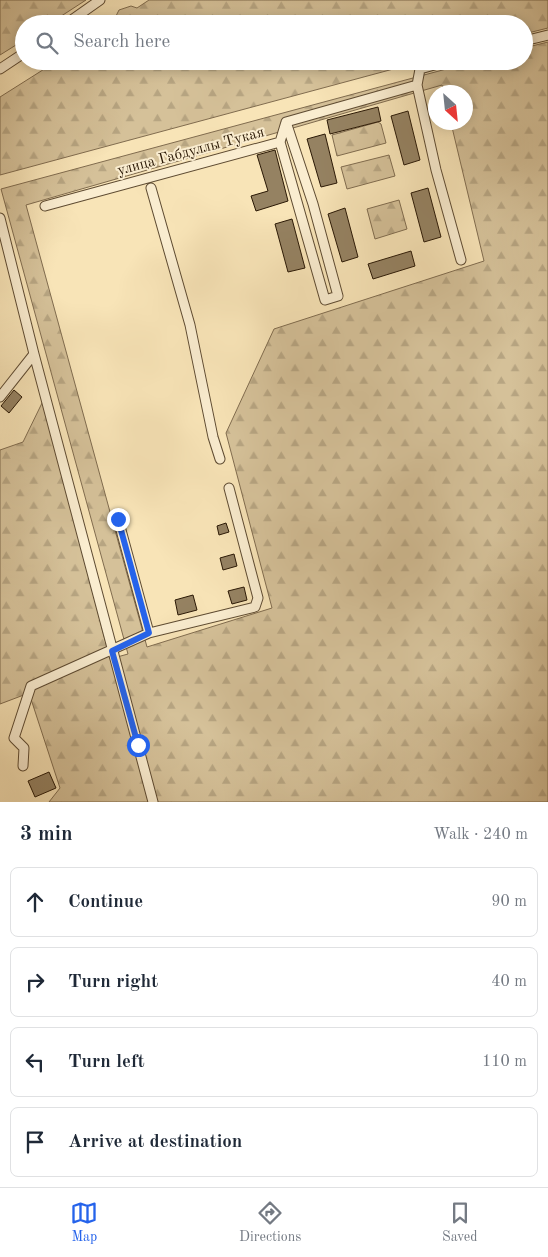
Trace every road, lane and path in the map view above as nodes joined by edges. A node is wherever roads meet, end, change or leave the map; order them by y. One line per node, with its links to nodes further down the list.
1 (100, 0): 2 (street)
2 (79, 15)
3 (548, 35): 4 (street)
4 (533, 39)
5 (15, 59): 6 (street)
6 (0, 68)
7 (420, 70): 8 (street)
8 (417, 85): 9 (street); 14 (street)
9 (286, 122): 10 (street, улица Габдуллы Тукая); 10 (street)
10 (280, 142): 12 (street, улица Габдуллы Тукая)
11 (151, 188): 17 (street)
12 (45, 206)
13 (0, 218): 15 (street)
14 (461, 260)
15 (34, 354): 16 (street); 21 (street)
16 (0, 397)
17 (220, 460)
18 (229, 488): 20 (street)
19 (118, 519): 20 (street)
20 (149, 633): 21 (street)
21 (112, 651): 22 (street); 23 (street)
22 (23, 766)
23 (153, 802)

